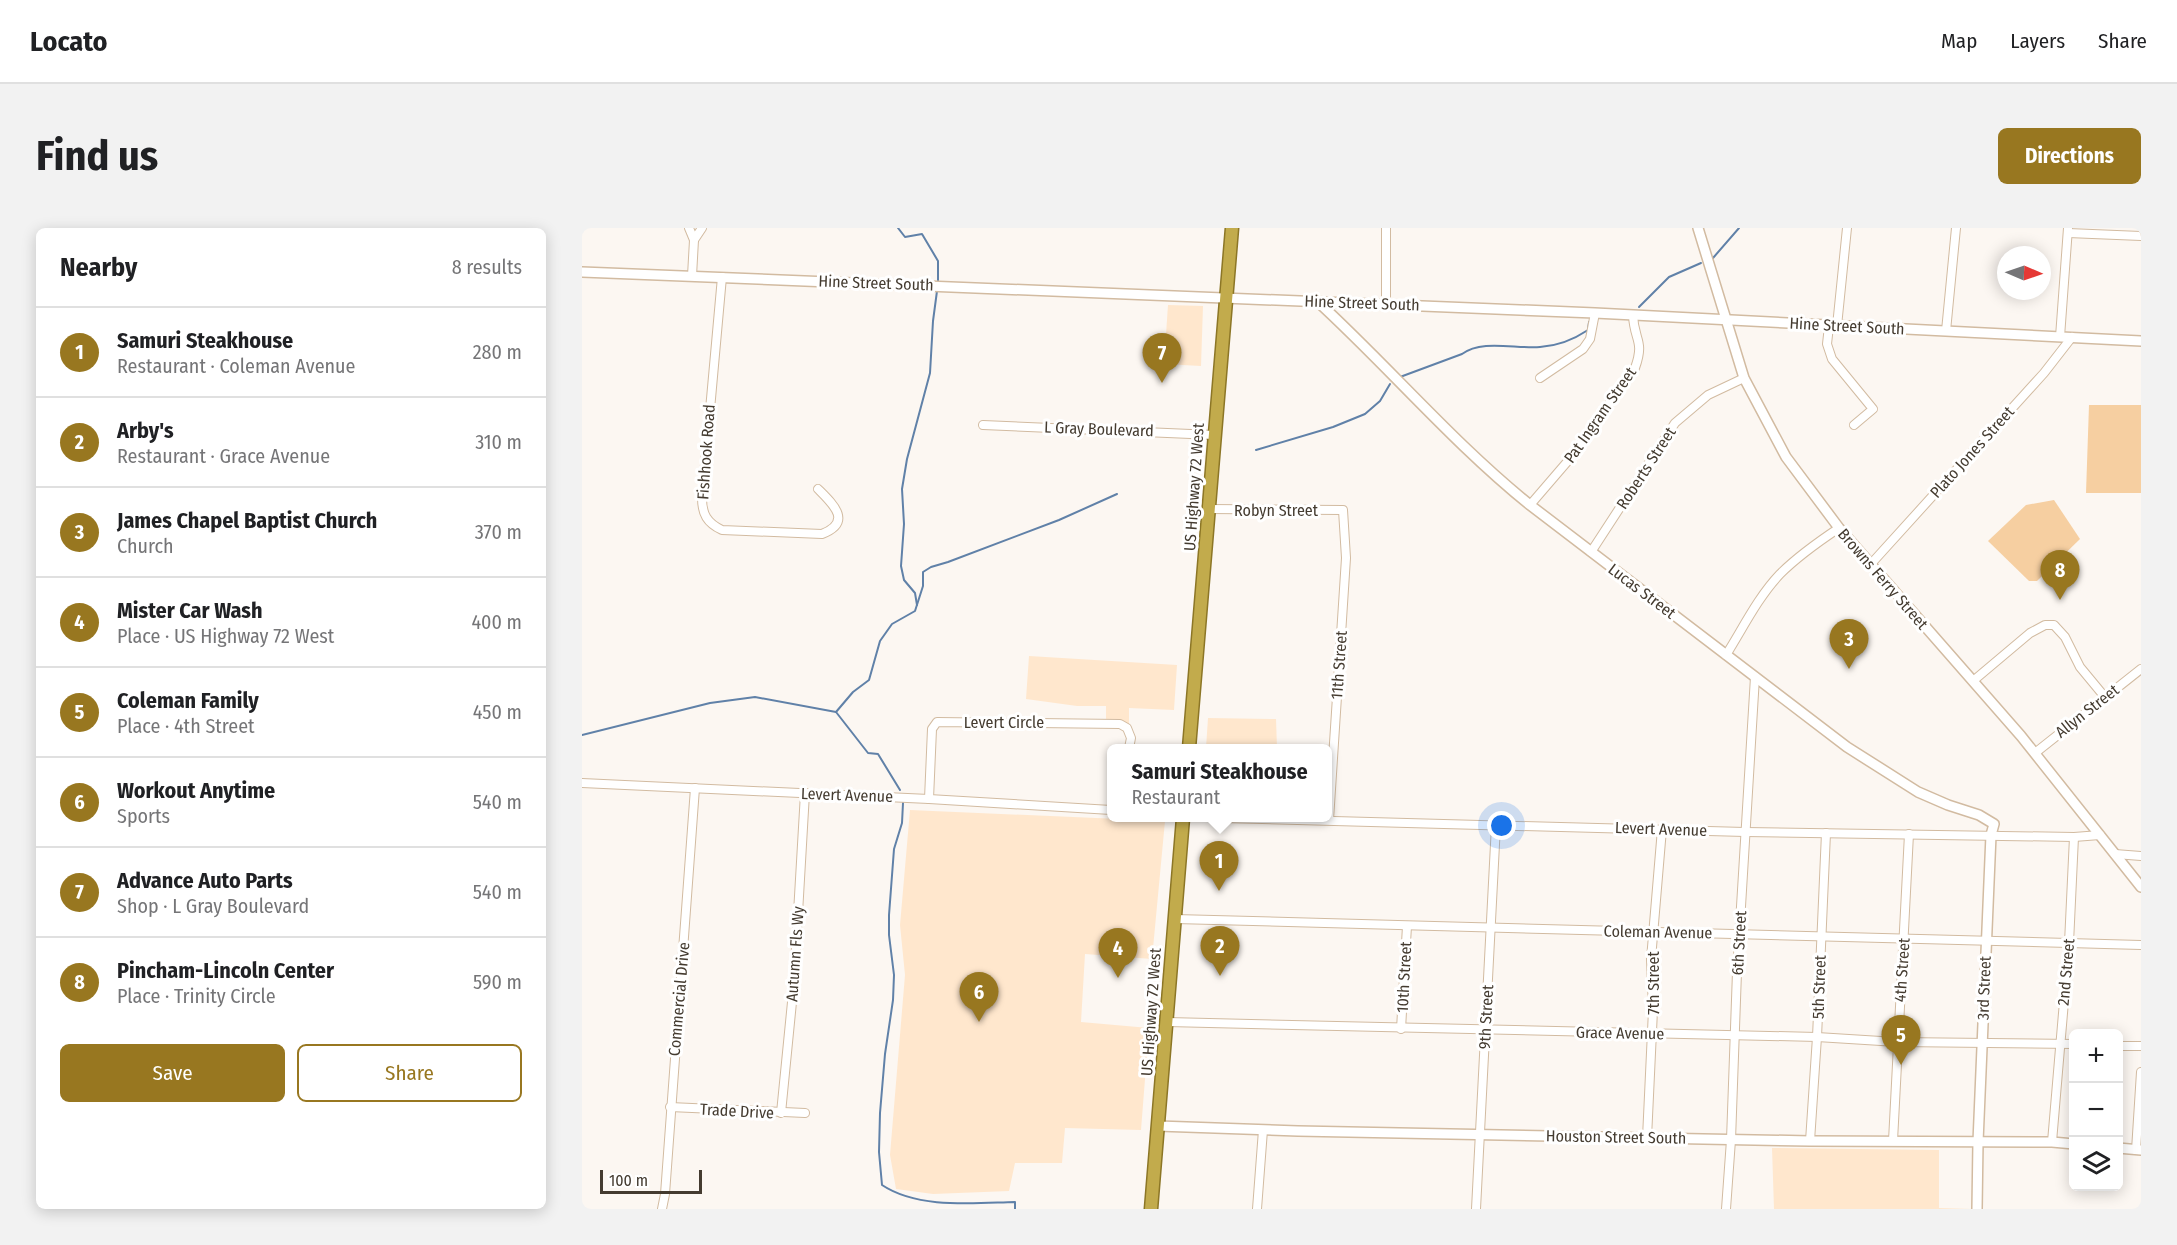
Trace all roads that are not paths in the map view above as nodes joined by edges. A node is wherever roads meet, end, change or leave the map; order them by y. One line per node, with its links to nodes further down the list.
1 (689, 228): 10 (street)
2 (702, 228): 10 (street)
3 (1232, 228): 14 (highway, US Highway 72 West)
4 (1386, 228): 16 (street)
5 (1698, 228): 19 (street, Browns Ferry Street)
6 (1847, 228): 20 (street)
7 (1956, 228): 21 (street)
8 (2068, 230): 9 (street); 22 (street)
9 (2141, 236)
10 (694, 240): 12 (street)
11 (582, 272): 12 (street, Hine Street South)
12 (692, 276): 13 (street, Hine Street South)
13 (722, 277): 14 (street, Hine Street South); 30 (street, Fishhook Road)
14 (1226, 297): 15 (street, Hine Street South); 29 (highway, US Highway 72 West)
15 (1317, 301): 16 (street, Hine Street South); 31 (street, Lucas Street)
16 (1386, 304): 17 (street, Hine Street South)
17 (1595, 313): 18 (street, Hine Street South); 25 (street)
18 (1633, 315): 19 (street, Hine Street South); 31 (street, Pat Ingram Street)
19 (1726, 320): 20 (street, Hine Street South); 26 (street, Browns Ferry Street)
20 (1833, 326): 21 (street, Hine Street South); 28 (street)
21 (1946, 331): 22 (street, Hine Street South)
22 (2060, 337): 23 (street, Hine Street South)
23 (2072, 338): 24 (street, Hine Street South); 36 (street, Plato Jones Street)
24 (2141, 342)
25 (1539, 378)
26 (1744, 378): 34 (street, Browns Ferry Street); 35 (street, Roberts Street)
27 (983, 425): 29 (street, L Gray Boulevard)
28 (1854, 425)
29 (1214, 435): 32 (highway, US Highway 72 West)
30 (818, 489)
31 (1530, 505): 35 (street, Lucas Street)
32 (1209, 509): 33 (street, Robyn Street); 43 (highway, US Highway 72 West)
33 (1343, 510): 45 (street, 11th Street)
34 (1839, 528): 36 (street, Browns Ferry Street); 37 (street)
35 (1591, 552): 37 (street, Lucas Street)
36 (1870, 565): 40 (street, Browns Ferry Street)
37 (1726, 655): 39 (street, Lucas Street)
38 (2141, 669): 41 (street, Allyn Street)
39 (1755, 677): 55 (street, 6th Street); 58 (street, Lucas Street)
40 (1973, 681): 41 (street); 44 (street, Browns Ferry Street)
41 (2104, 696): 44 (street, Allyn Street)
42 (1130, 744): 49 (street, Levert Circle)
43 (1189, 744)
44 (2035, 753): 59 (street, Browns Ferry Street)
45 (1332, 774)
46 (582, 783): 47 (street, Levert Avenue)
47 (695, 788): 48 (street, Levert Avenue); 87 (street, Commercial Drive)
48 (805, 793): 49 (street, Levert Avenue); 88 (street, Autumn Fls Wy)
49 (929, 799): 50 (street, Levert Avenue)
50 (1107, 810)
51 (1332, 820): 53 (street, Levert Avenue)
52 (1183, 822): 64 (highway, US Highway 72 West)
53 (1496, 825): 54 (street, Levert Avenue); 66 (street, 9th Street)
54 (1662, 829): 55 (street, Levert Avenue); 67 (street, 7th Street)
55 (1745, 832): 56 (street, Levert Avenue); 68 (street, 6th Street)
56 (1826, 833): 57 (street, Levert Avenue); 69 (street, 5th Street)
57 (1909, 834): 58 (street, Levert Avenue); 70 (street, 4th Street)
58 (1991, 835): 60 (street, Levert Avenue); 71 (street, 3rd Street)
59 (2100, 835): 60 (street, Levert Avenue); 61 (street, Browns Ferry Street)
60 (2074, 837): 72 (street, 2nd Street)
61 (2115, 854): 62 (street); 63 (street, Browns Ferry Street)
62 (2141, 856)
63 (2141, 887)
64 (1175, 919): 65 (street, Coleman Avenue); 74 (highway, US Highway 72 West)
65 (1407, 926): 66 (street, Coleman Avenue); 75 (street, 10th Street)
66 (1491, 928): 67 (street, Coleman Avenue); 76 (street, 9th Street)
67 (1654, 933): 68 (street, Coleman Avenue); 77 (street, 7th Street)
68 (1740, 934): 69 (street, Coleman Avenue); 78 (street, 6th Street)
69 (1821, 936): 70 (street, Coleman Avenue); 79 (street, 5th Street)
70 (1904, 939): 71 (street, Coleman Avenue); 80 (street, 4th Street)
71 (1986, 940): 72 (street, Coleman Avenue); 81 (street, 3rd Street)
72 (2069, 943): 73 (street, Coleman Avenue); 82 (street, 2nd Street)
73 (2141, 945)
74 (1167, 1022): 75 (street, Grace Avenue); 90 (highway, US Highway 72 West)
75 (1401, 1029): 76 (street, Grace Avenue)
76 (1485, 1031): 77 (street, Grace Avenue); 92 (street, 9th Street)
77 (1653, 1034): 78 (street, Grace Avenue); 93 (street, 7th Street)
78 (1734, 1035): 79 (street, Grace Avenue); 94 (street, 6th Street)
79 (1817, 1037): 80 (street, Grace Avenue); 95 (street, 5th Street)
80 (1897, 1042): 81 (street, Grace Avenue); 96 (street, 4th Street)
81 (1982, 1042): 82 (street, Grace Avenue); 97 (street, 3rd Street)
82 (2061, 1043): 83 (street, Grace Avenue); 98 (street, 2nd Street)
83 (2069, 1044)
84 (2123, 1046): 85 (street)
85 (2141, 1046)
86 (2141, 1072): 101 (street)
87 (670, 1107): 88 (street, Trade Drive); 102 (street, Commercial Drive)
88 (781, 1113): 89 (street, Trade Drive)
89 (805, 1113)
90 (1158, 1126): 91 (street, Houston Street South); 103 (highway, US Highway 72 West)
91 (1263, 1130): 92 (street, Houston Street South); 104 (street)
92 (1480, 1134): 93 (street, Houston Street South); 105 (street, 9th Street)
93 (1647, 1138): 94 (street, Houston Street South)
94 (1731, 1140): 95 (street, Houston Street South); 106 (street, 6th Street)
95 (1810, 1141): 96 (street, Houston Street South)
96 (1893, 1141): 97 (street, Houston Street South)
97 (1978, 1142): 98 (street, Houston Street South); 107 (street, 3rd Street)
98 (2052, 1142): 99 (street, Houston Street South)
99 (2069, 1144)
100 (2123, 1148): 101 (street)
101 (2138, 1150)
102 (662, 1209)
103 (1151, 1209)
104 (1257, 1209)
105 (1476, 1209)
106 (1726, 1209)
107 (1977, 1209)

